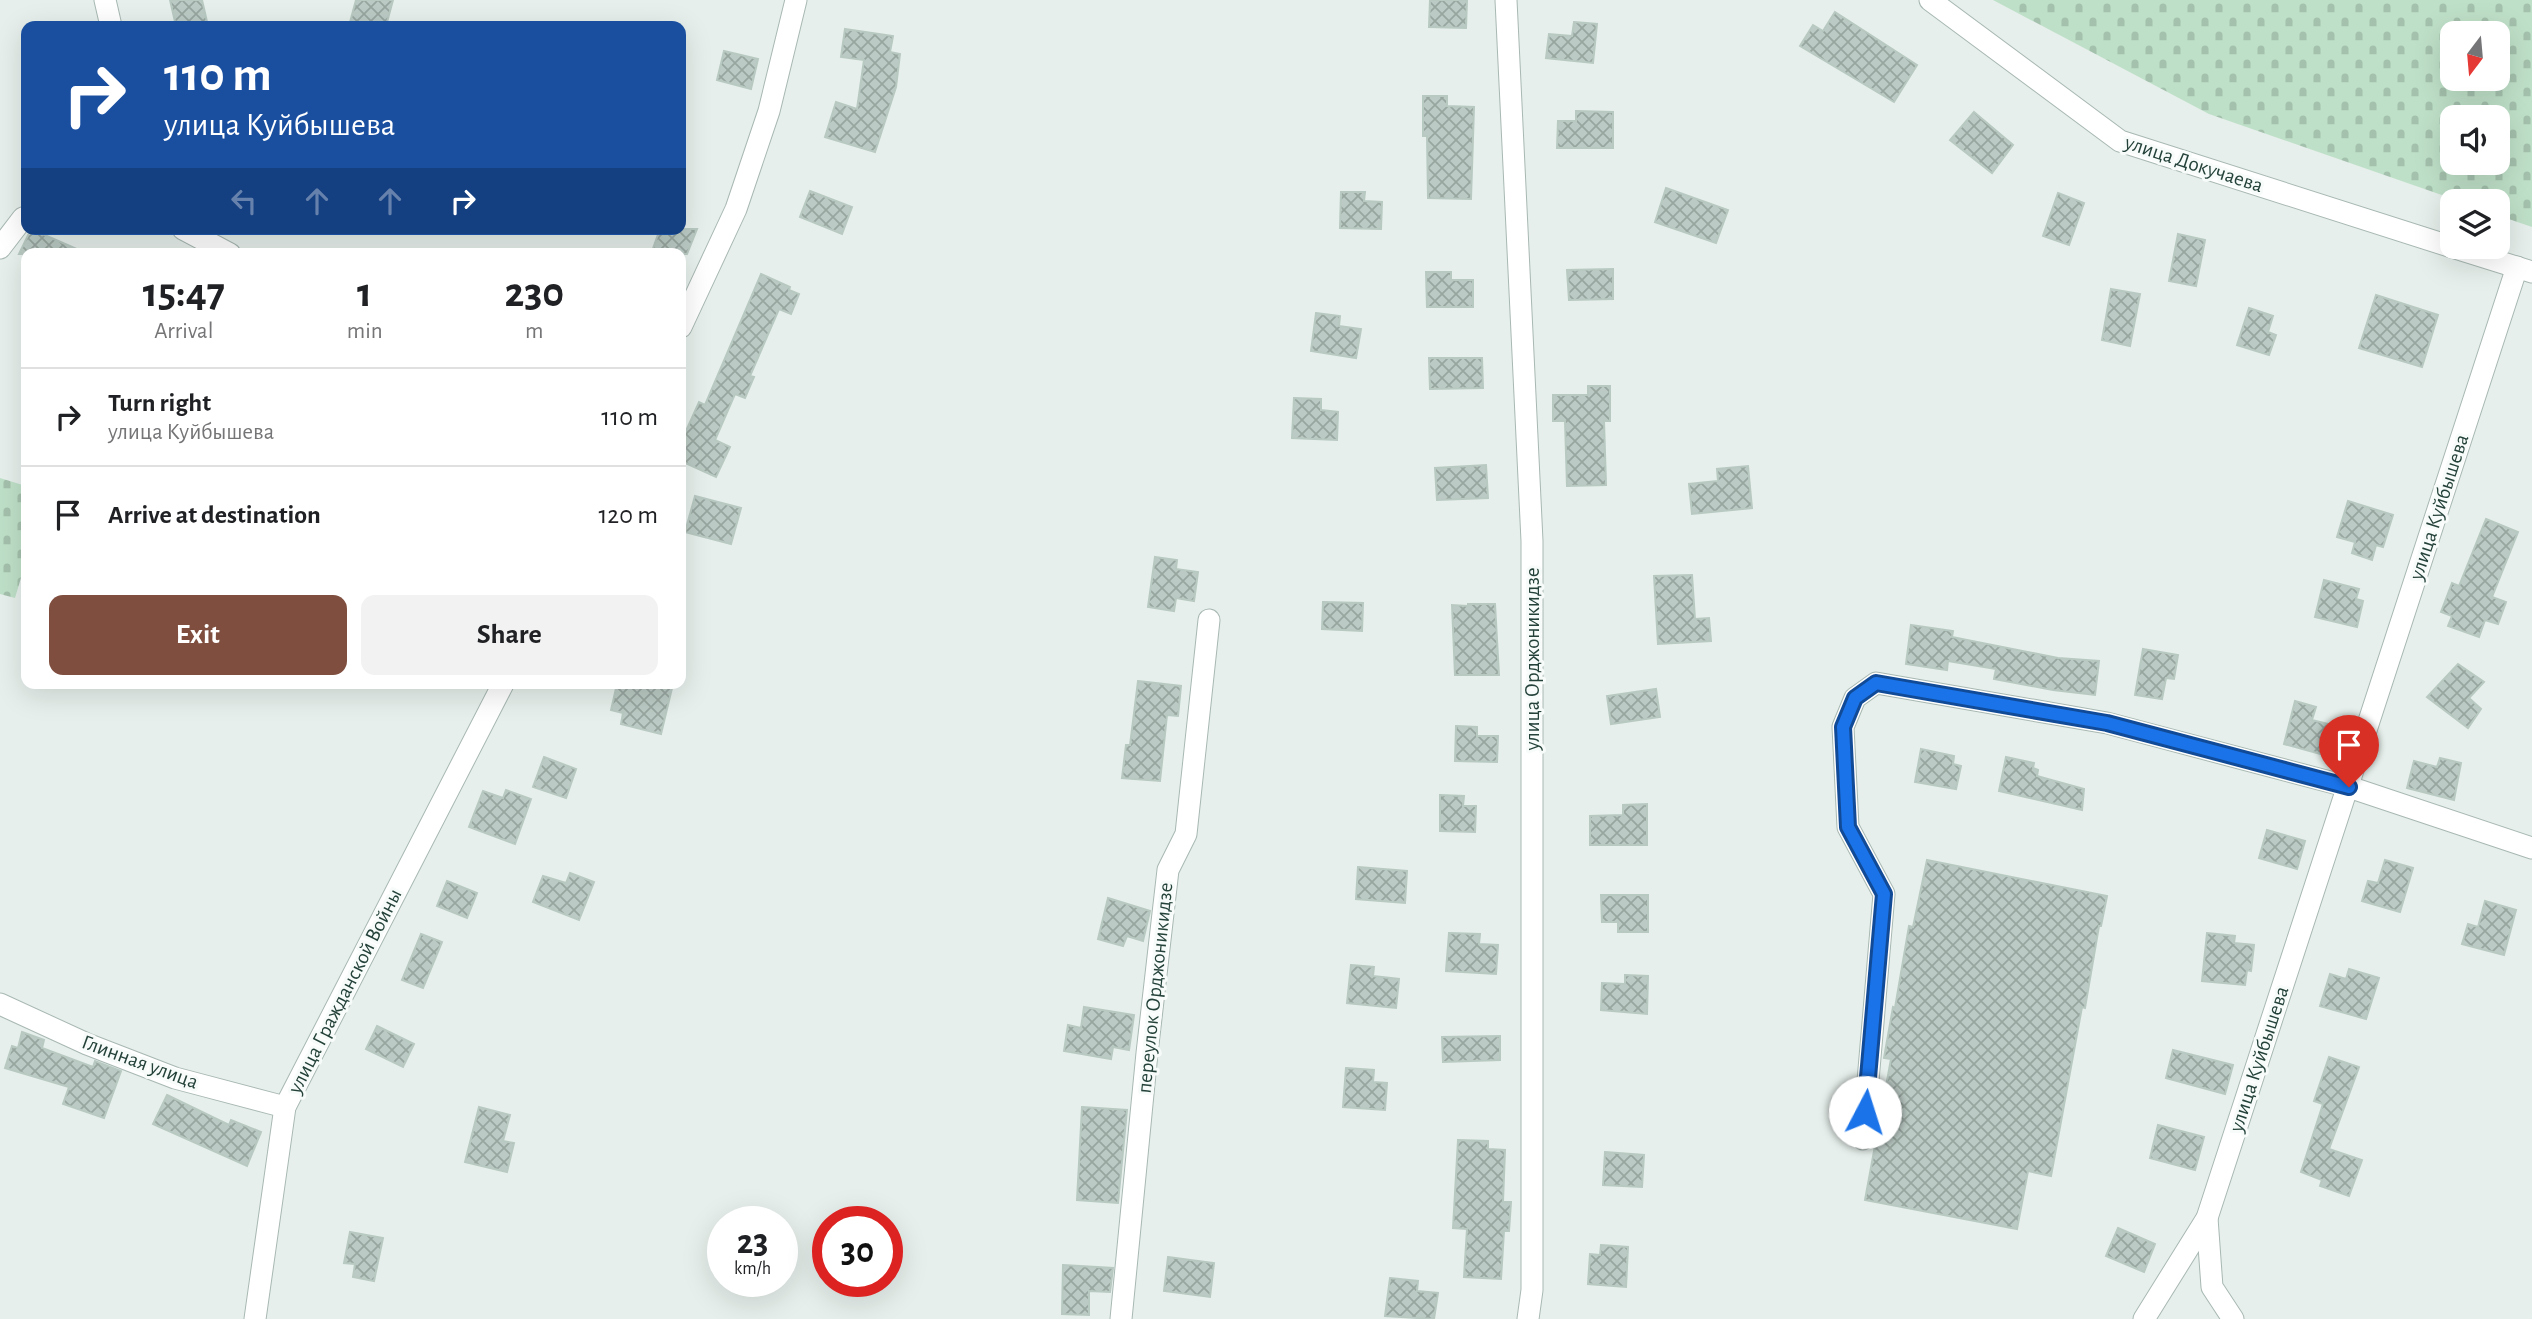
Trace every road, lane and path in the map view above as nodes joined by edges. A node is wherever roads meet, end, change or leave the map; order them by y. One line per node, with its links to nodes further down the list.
1 (105, 0): 5 (street)
2 (796, 0): 13 (street)
3 (1506, 0): 24 (street, улица Орджоникидзе)
4 (1930, 0): 8 (street, улица Докучаева)
5 (110, 21)
6 (21, 221): 9 (street)
7 (194, 235): 10 (street)
8 (2440, 243)
9 (0, 248)
10 (219, 248)
11 (2490, 259): 12 (street, улица Докучаева)
12 (2524, 270): 16 (street, улица Куйбышева)
13 (686, 316)
14 (1209, 620): 23 (street, переулок Орджоникидзе)
15 (500, 689): 19 (street, улица Гражданской Войны)
16 (2349, 787): 17 (street); 20 (street); 21 (street, улица Куйбышева)
17 (2532, 848)
18 (0, 1004): 19 (street, Глинная улица)
19 (285, 1107): 22 (street, улица Гражданской Войны)
20 (1863, 1139)
21 (2207, 1217): 25 (street, улица Куйбышева); 26 (street)
22 (255, 1319)
23 (1121, 1319)
24 (1528, 1319)
25 (2144, 1319)
26 (2233, 1319)

